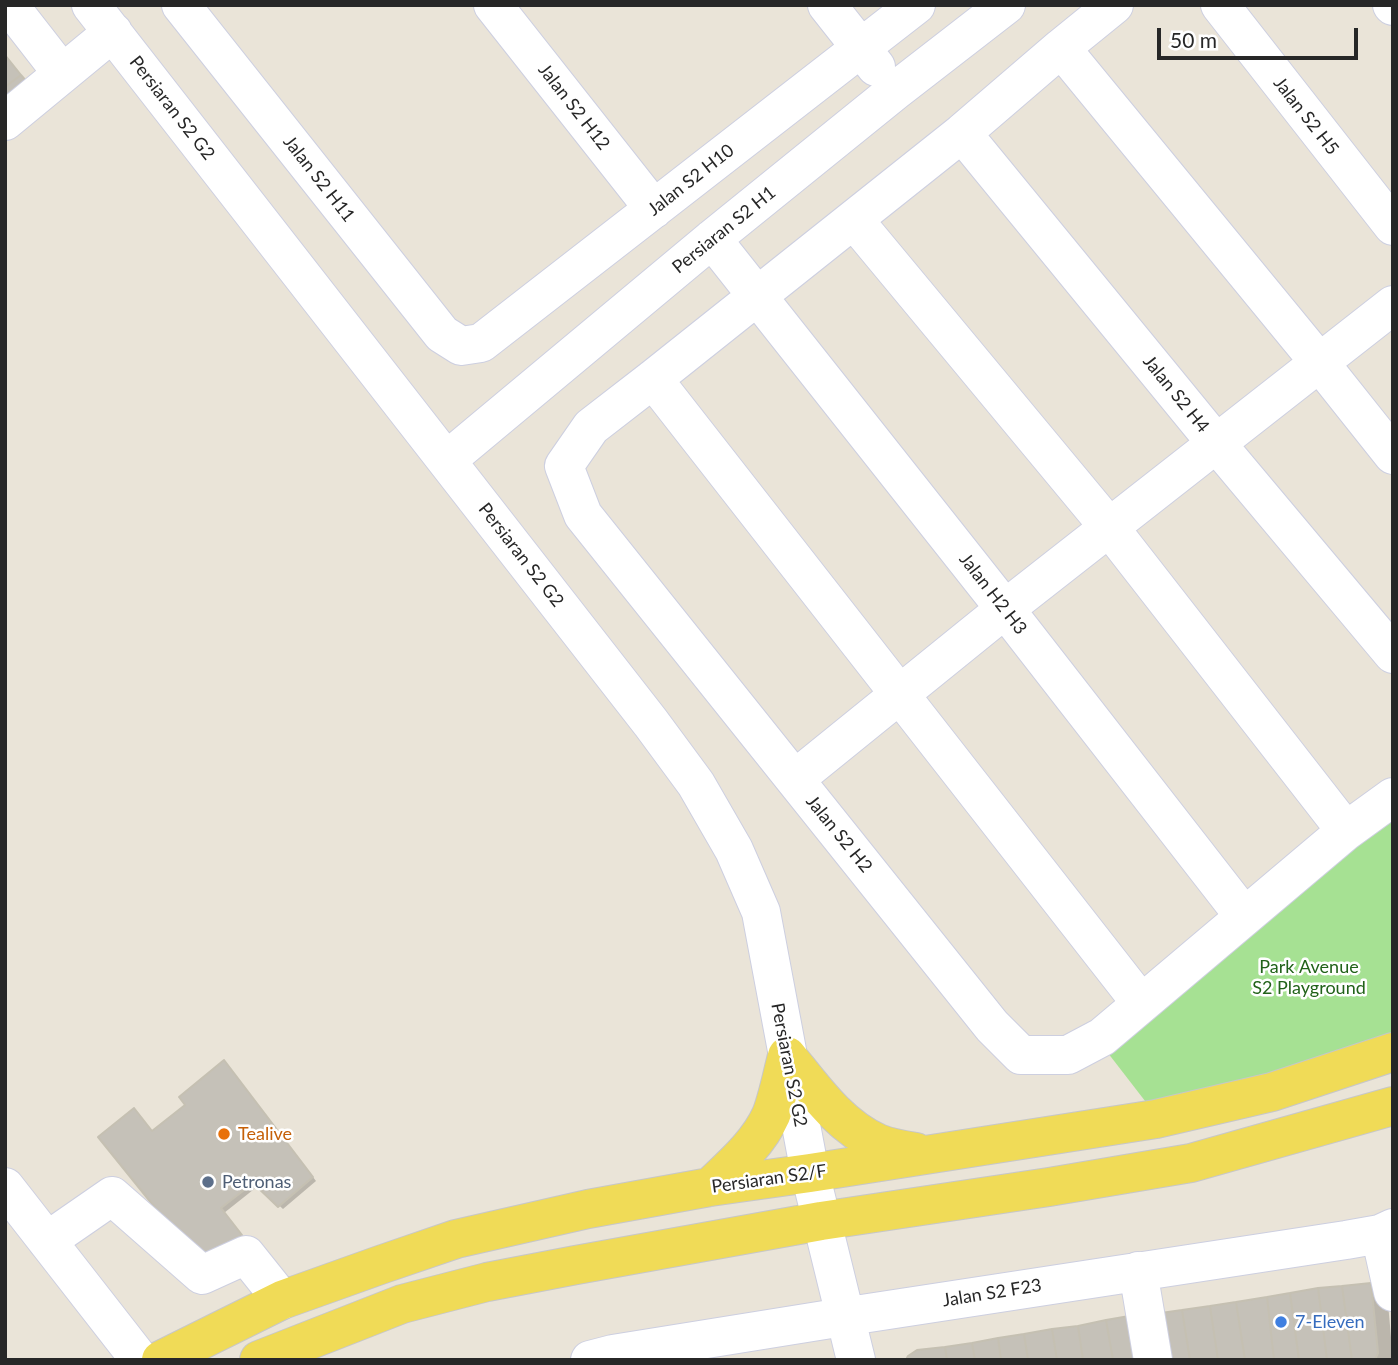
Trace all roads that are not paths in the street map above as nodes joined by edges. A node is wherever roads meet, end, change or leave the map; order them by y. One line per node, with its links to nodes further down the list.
1 (9, 5): 12 (street)
2 (181, 5): 22 (street, Jalan S2 H11)
3 (493, 5): 16 (street, Jalan S2 H12)
4 (827, 5): 10 (street)
5 (916, 5): 10 (street, Jalan S2 H10)
6 (1006, 5): 13 (street, Persiaran S2 H1)
7 (1114, 5): 11 (street)
8 (1220, 5): 18 (street, Jalan S2 H5)
9 (102, 19): 12 (street); 27 (street, Persiaran S2 G2)
10 (861, 48): 13 (street); 16 (street, Jalan S2 H10)
11 (1061, 48): 15 (street); 23 (street)
12 (62, 74): 14 (street)
13 (895, 91): 19 (street, Persiaran S2 H1)
14 (5, 121)
15 (962, 132): 17 (street); 25 (street, Jalan S2 H4)
16 (654, 209): 22 (street, Jalan S2 H10)
17 (854, 220): 20 (street); 28 (street)
18 (1393, 226)
19 (712, 239): 20 (street, Jalan H2 H3); 27 (street, Persiaran S2 H1)
20 (748, 285): 24 (street); 29 (street, Jalan H2 H3)
21 (1393, 305): 23 (street)
22 (461, 346)
23 (1319, 362): 25 (street); 26 (street)
24 (653, 379): 31 (street); 32 (street, Jalan S2 H2)
25 (1216, 443): 28 (street); 30 (street, Jalan S2 H4)
26 (1393, 455)
27 (447, 460): 38 (street, Persiaran S2 G2)
28 (1109, 527): 29 (street); 34 (street)
29 (1005, 609): 31 (street); 35 (street, Jalan H2 H3)
30 (1393, 654)
31 (900, 695): 32 (street); 36 (street)
32 (794, 779): 36 (street, Jalan S2 H2)
33 (1393, 797): 34 (street)
34 (1346, 831): 35 (street)
35 (1244, 916): 36 (street)
36 (1141, 1003)
37 (1393, 1052): 40 (main road, Persiaran S2/F)
38 (787, 1056): 40 (main road); 41 (street, Persiaran S2 G2); 43 (main road)
39 (1393, 1106): 44 (main road)
40 (923, 1154): 41 (main road, Persiaran S2/F)
41 (810, 1173): 43 (main road, Persiaran S2/F); 44 (street, Persiaran S2 G2)
42 (5, 1187): 46 (street)
43 (710, 1187): 49 (main road, Persiaran S2/F)
44 (821, 1221): 50 (street, Persiaran S2 G2); 53 (main road)
45 (1387, 1231): 47 (street, Jalan S2 F23); 48 (street)
46 (47, 1241): 49 (street); 51 (street)
47 (1138, 1270): 50 (street, Jalan S2 F23); 56 (street)
48 (1393, 1292)
49 (282, 1300): 52 (main road, Persiaran S2/F)
50 (846, 1316): 54 (street, Jalan S2 F23); 55 (street, Persiaran S2 G2)
51 (140, 1360)
52 (161, 1360)
53 (259, 1360)
54 (590, 1360)
55 (856, 1360)
56 (1153, 1360)

